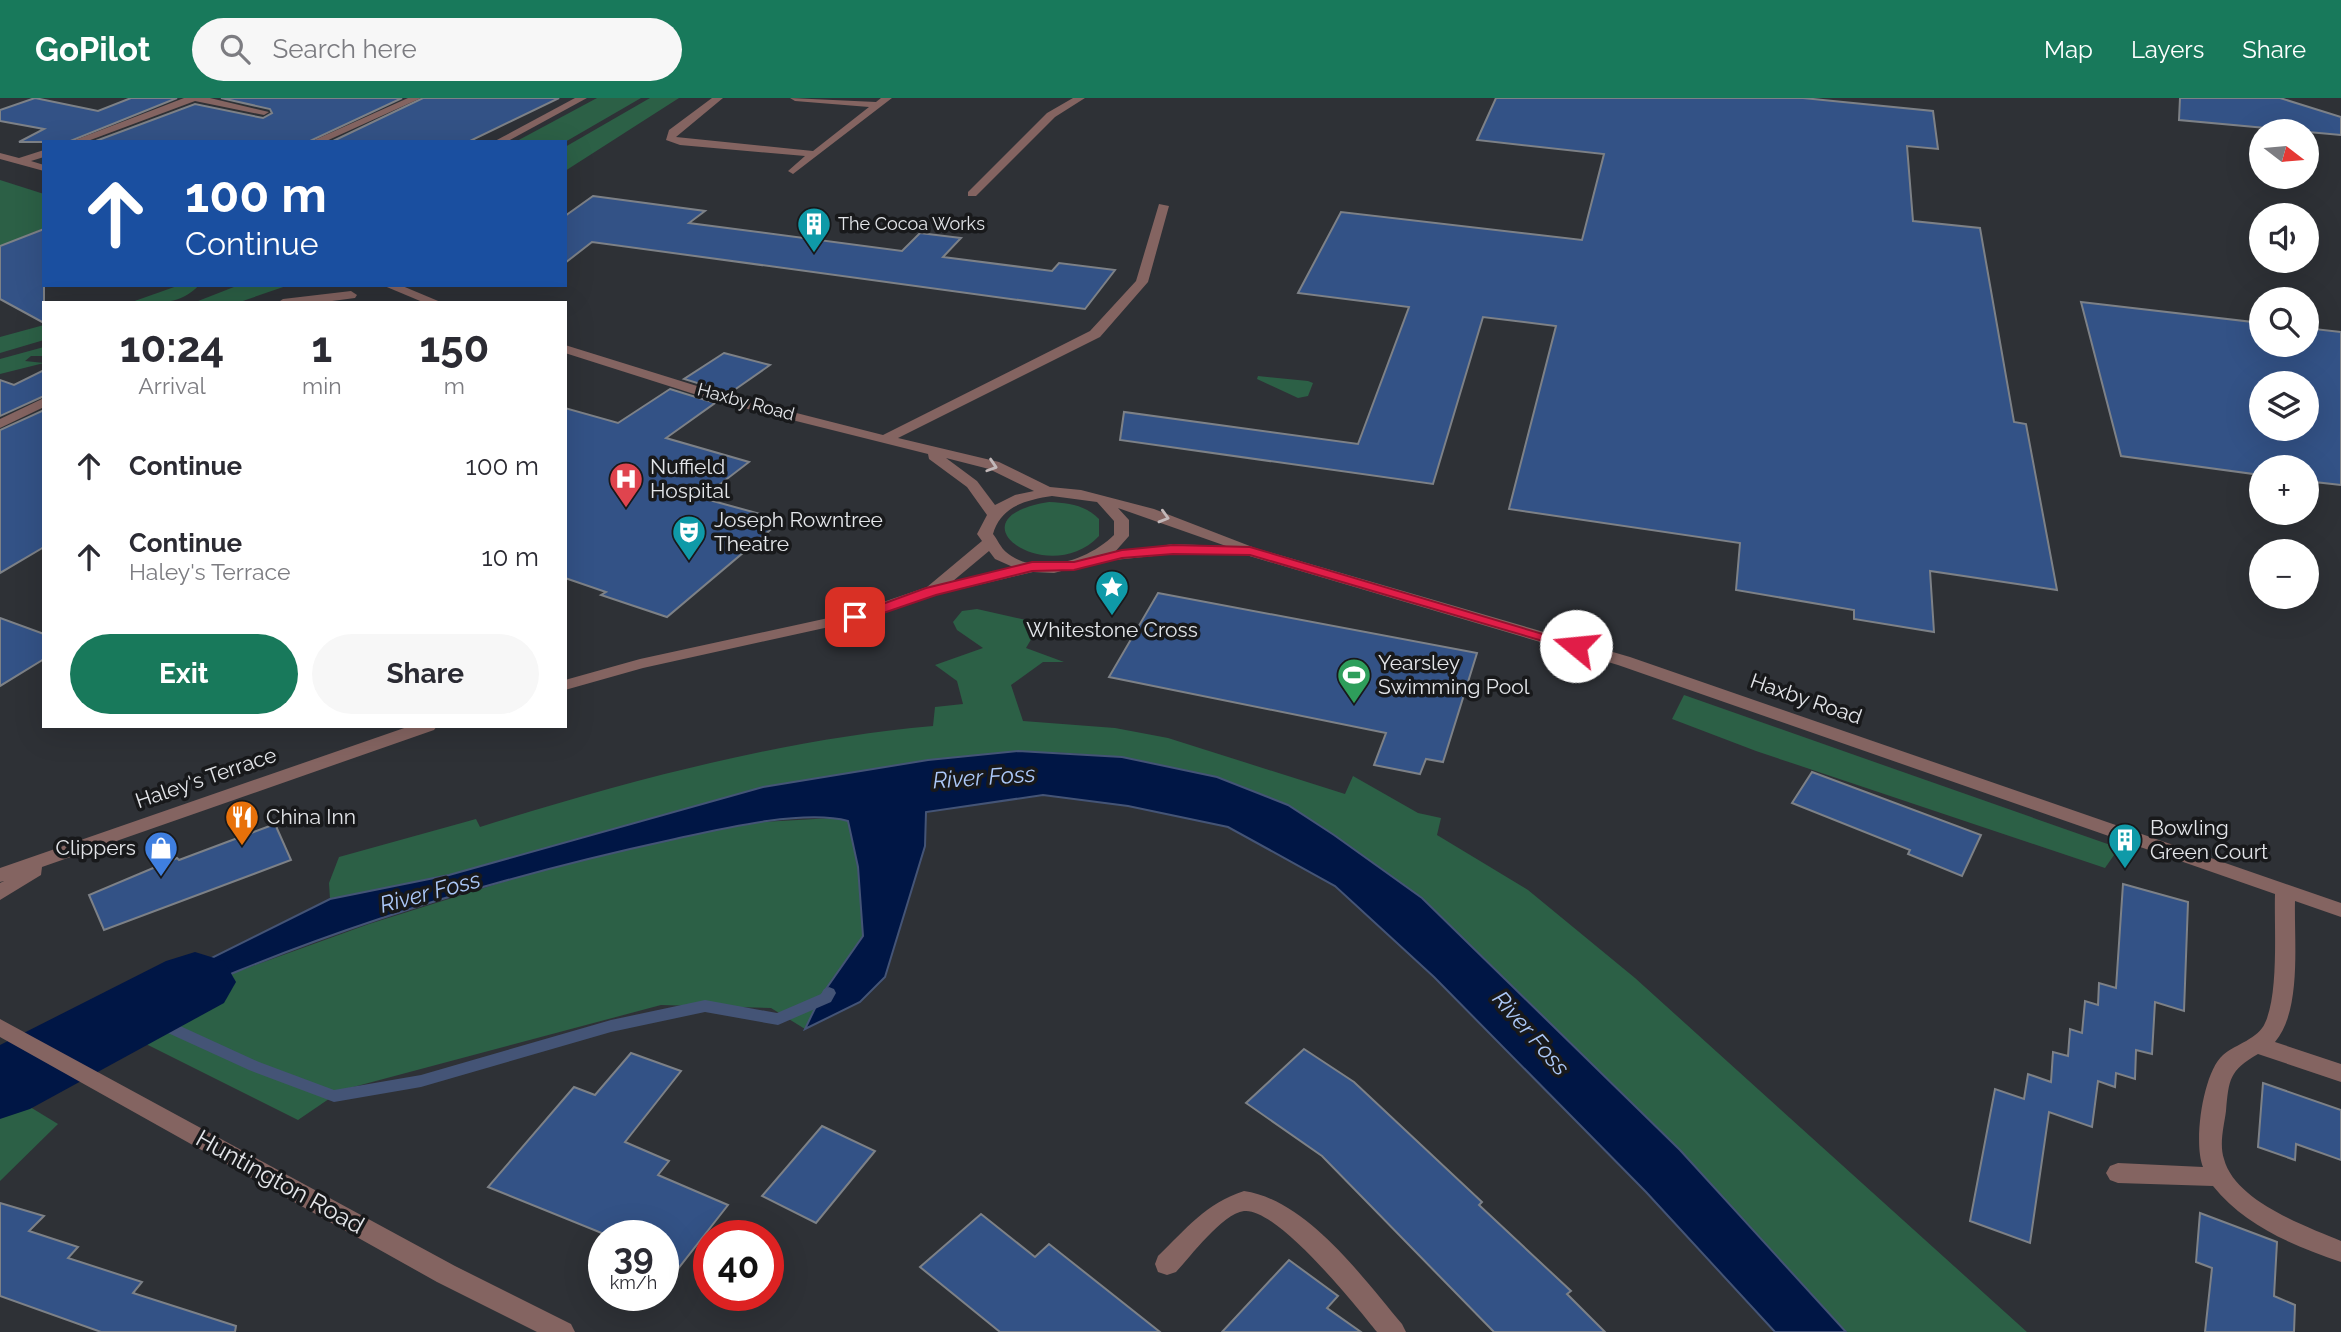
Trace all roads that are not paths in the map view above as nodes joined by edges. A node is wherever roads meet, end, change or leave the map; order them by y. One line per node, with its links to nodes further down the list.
1 (194, 98): 8 (street); 9 (street)
2 (416, 98): 10 (street)
3 (582, 98): 11 (street)
4 (718, 98): 13 (street)
5 (794, 98): 7 (street)
6 (1080, 98): 18 (street)
7 (882, 102): 13 (street)
8 (264, 112)
9 (80, 140)
10 (320, 140)
11 (502, 140)
12 (42, 154): 15 (street)
13 (815, 154): 17 (street)
14 (0, 156): 15 (street)
15 (21, 161): 16 (street)
16 (42, 167)
17 (793, 171)
18 (972, 194)
19 (1164, 206): 27 (street)
20 (393, 287): 23 (street)
21 (351, 295): 22 (street)
22 (300, 301)
23 (432, 301)
24 (567, 350): 27 (street, Haxby Road)
25 (42, 403): 26 (street)
26 (0, 424)
27 (884, 439): 28 (street, Haxby Road)
28 (928, 452): 29 (street, Haxby Road, one-way to 29); 31 (street, Haxby Road)
29 (1052, 492): 30 (street, Haxby Road); 31 (street)
30 (1098, 499): 33 (street, Haxby Road, one-way to 33); 34 (street)
31 (993, 513): 32 (street)
32 (988, 544): 35 (street); 36 (street)
33 (1250, 551): 34 (street, Haxby Road); 41 (street, Haxby Road)
34 (1093, 560): 35 (street, Haxby Road)
35 (1032, 567): 36 (street)
36 (931, 592): 37 (street)
37 (567, 684)
38 (422, 728): 39 (street, Haley's Terrace)
39 (58, 855): 40 (street, Haley's Terrace); 42 (street)
40 (0, 875)
41 (2285, 892): 43 (street, Haxby Road); 45 (street)
42 (0, 893)
43 (2341, 910)
44 (0, 1027): 51 (street, Huntington Road)
45 (2257, 1045): 46 (street); 48 (street)
46 (2341, 1073)
47 (2118, 1173): 48 (street)
48 (2220, 1177): 49 (street)
49 (2341, 1252)
50 (1167, 1264): 52 (street)
51 (562, 1332)
52 (1393, 1332)

